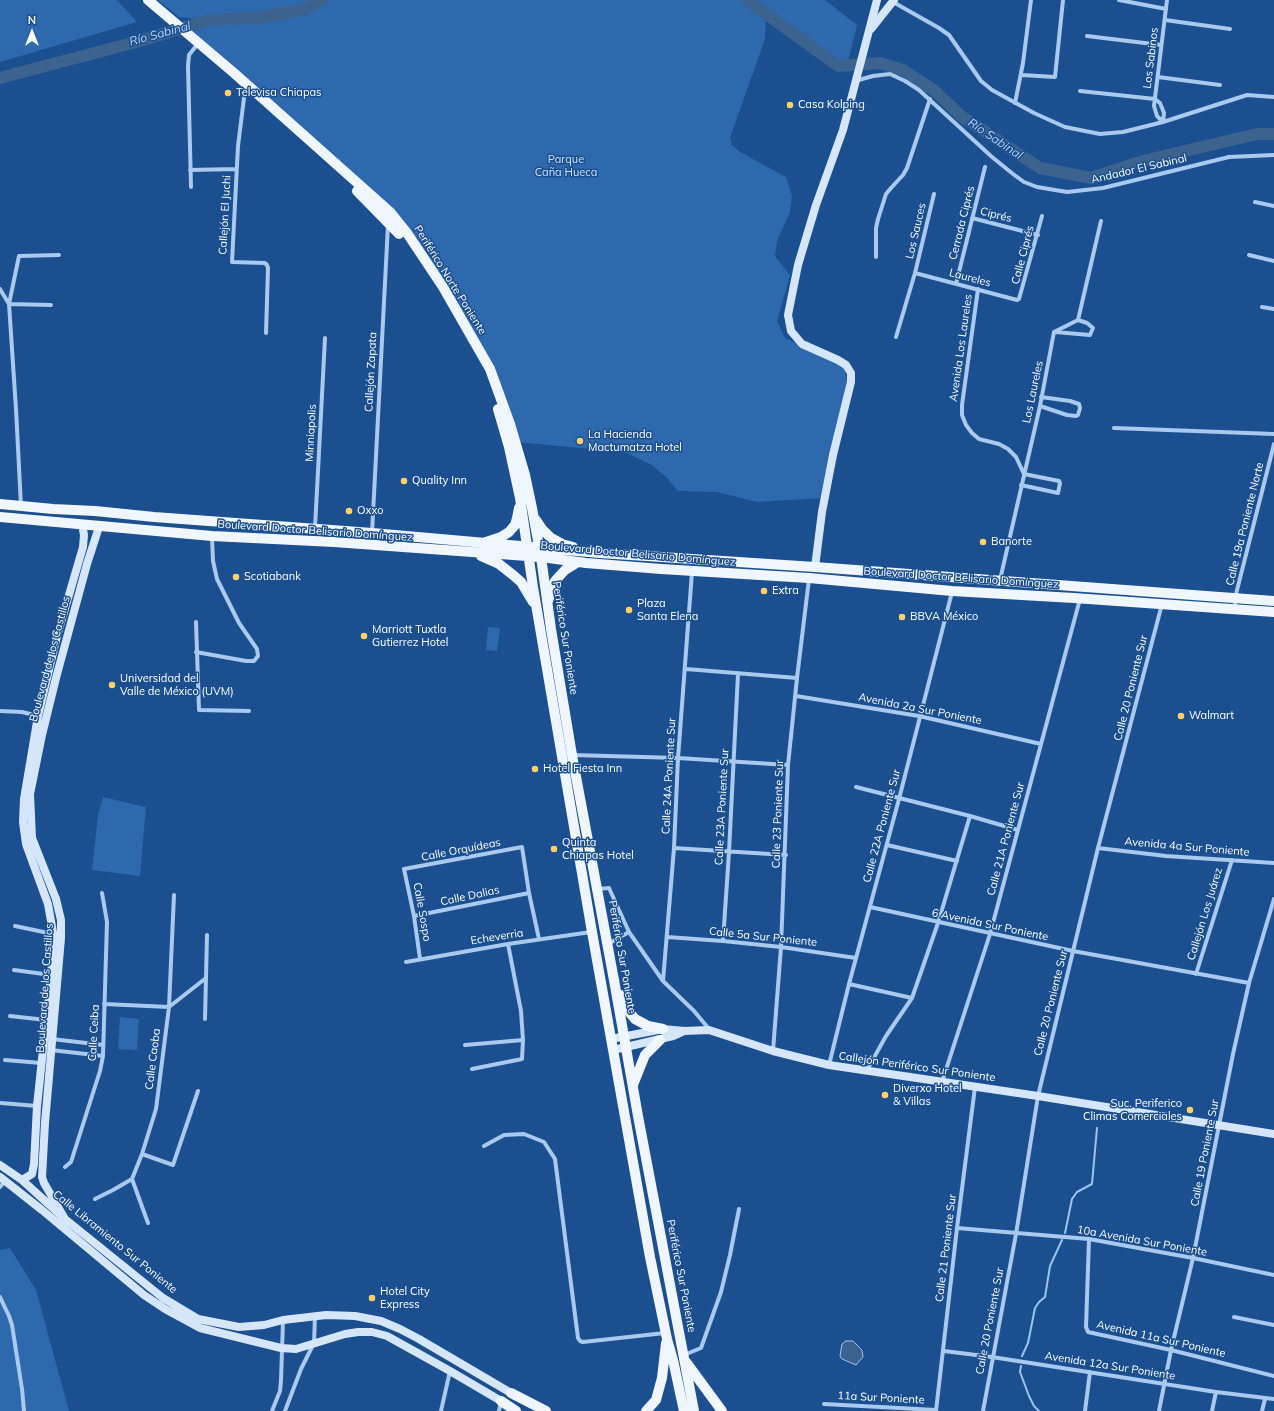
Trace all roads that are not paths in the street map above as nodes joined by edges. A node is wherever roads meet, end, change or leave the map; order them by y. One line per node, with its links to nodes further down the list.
1 (141, 0): 11 (main road, Periférico Norte Poniente)
2 (148, 0): 11 (main road, Periférico Norte Poniente)
3 (877, 0): 13 (main road)
4 (1030, 0): 18 (street)
5 (1064, 0): 18 (street)
6 (1119, 0): 9 (street)
7 (1167, 0): 9 (street, Los Sabinos)
8 (893, 1): 13 (main road); 27 (street)
9 (1166, 9): 10 (street, Los Sabinos)
10 (1165, 20): 12 (street); 16 (street, Los Sabinos)
11 (174, 25): 14 (main road, Periférico Norte Poniente)
12 (1230, 29)
13 (869, 33): 19 (main road)
14 (186, 35): 17 (main road, Periférico Norte Poniente); 38 (main road, Periférico Norte Poniente)
15 (1087, 36): 16 (street)
16 (1161, 45): 20 (street, Los Sabinos)
17 (196, 46): 22 (main road, Periférico Norte Poniente); 31 (street)
18 (1022, 75): 27 (street)
19 (856, 77): 25 (street, Andador El Sabinal); 83 (main road)
20 (1158, 77): 21 (street); 26 (street, Los Sabinos)
21 (1220, 85)
22 (245, 90): 32 (street, Callejón El Juchi); 38 (main road, Periférico Norte Poniente)
23 (1080, 91): 26 (street)
24 (1274, 97): 28 (street)
25 (930, 99): 29 (street, Andador El Sabinal); 44 (street)
26 (1155, 99): 28 (street, Los Sabinos); 28 (street, Los Sabinos)
27 (1015, 103): 28 (street)
28 (1163, 122)
29 (1274, 155)
30 (985, 167): 39 (street, Cerrada Ciprés)
31 (190, 170): 32 (street); 33 (street)
32 (236, 170): 57 (street, Callejón El Juchi)
33 (191, 187)
34 (934, 194): 46 (street, Los Sauces)
35 (1255, 202): 36 (street)
36 (1274, 206)
37 (1042, 216): 41 (street, Calle Ciprés)
38 (389, 217): 67 (main road, Periférico Norte Poniente); 70 (main road, Periférico Norte Poniente); 75 (street, Callejón Zapata)
39 (972, 218): 41 (street, Ciprés); 47 (street, Cerrada Ciprés)
40 (1101, 221): 55 (street)
41 (1038, 235): 50 (street, Calle Ciprés)
42 (59, 255): 51 (street)
43 (1249, 255): 45 (street)
44 (876, 257)
45 (1274, 260)
46 (915, 273): 47 (street, Laureles); 58 (street, Los Sauces)
47 (956, 284): 49 (street, Laureles)
48 (0, 289): 51 (street)
49 (978, 289): 50 (street, Laureles); 65 (street, Avenida Los Laureles)
50 (1019, 299)
51 (9, 304): 52 (street); 69 (street)
52 (51, 305)
53 (1262, 307): 54 (street)
54 (1274, 309)
55 (1078, 320): 56 (street); 56 (street)
56 (1054, 332): 60 (street, Los Laureles)
57 (266, 333)
58 (896, 337)
59 (325, 338): 74 (street, Minniapolis)
60 (1041, 397): 61 (street, Los Laureles); 61 (street)
61 (1040, 406): 65 (street, Los Laureles)
62 (1114, 428): 63 (street)
63 (1274, 434)
64 (1274, 444): 89 (street, Calle 19a Poniente Norte)
65 (1024, 474): 66 (street, Los Laureles); 66 (street)
66 (1021, 485): 86 (street, Los Laureles)
67 (520, 498): 77 (main road); 78 (main road, Periférico Norte Poniente)
68 (0, 504): 69 (main road, Boulevard Doctor Belisario Domínguez)
69 (21, 506): 74 (main road, Boulevard Doctor Belisario Domínguez)
70 (532, 508): 79 (main road); 81 (main road, Periférico Norte Poniente)
71 (0, 517): 72 (main road, Boulevard Doctor Belisario Domínguez)
72 (82, 524): 73 (main road, Boulevard Doctor Belisario Domínguez); 98 (main road, Boulevard de los Castillos)
73 (99, 527): 76 (main road, Boulevard Doctor Belisario Domínguez); 99 (main road, Boulevard de los Castillos)
74 (315, 528): 75 (main road, Boulevard Doctor Belisario Domínguez)
75 (372, 533): 77 (main road, Boulevard Doctor Belisario Domínguez)
76 (212, 536): 80 (main road, Boulevard Doctor Belisario Domínguez); 97 (street)
77 (477, 543): 78 (main road, Boulevard Doctor Belisario Domínguez)
78 (529, 552): 80 (main road, Boulevard Doctor Belisario Domínguez); 81 (main road, Boulevard Doctor Belisario Domínguez); 94 (main road, Periférico Sur Poniente)
79 (589, 552): 81 (main road, Boulevard Doctor Belisario Domínguez); 83 (main road, Boulevard Doctor Belisario Domínguez)
80 (473, 553): 94 (main road)
81 (540, 553): 82 (main road, Boulevard Doctor Belisario Domínguez); 92 (main road, Periférico Sur Poniente)
82 (578, 562): 84 (main road, Boulevard Doctor Belisario Domínguez); 92 (main road)
83 (815, 566): 86 (main road, Boulevard Doctor Belisario Domínguez)
84 (692, 572): 85 (main road, Boulevard Doctor Belisario Domínguez); 100 (street, Calle 24A Poniente Sur)
85 (809, 578): 87 (main road, Boulevard Doctor Belisario Domínguez); 102 (street, Calle 23 Poniente Sur)
86 (1000, 580): 89 (main road, Boulevard Doctor Belisario Domínguez)
87 (952, 591): 88 (main road, Boulevard Doctor Belisario Domínguez); 107 (street, Calle 22A Poniente Sur)
88 (1080, 598): 91 (main road, Boulevard Doctor Belisario Domínguez); 110 (street, Calle 21A Poniente Sur)
89 (1235, 598): 90 (main road, Boulevard Doctor Belisario Domínguez); 93 (street, Calle 19a Poniente Norte)
90 (1274, 600)
91 (1162, 604): 93 (main road, Boulevard Doctor Belisario Domínguez); 122 (street, Calle 20 Poniente Sur)
92 (547, 605): 109 (main road, Periférico Sur Poniente)
93 (1234, 609): 95 (main road, Boulevard Doctor Belisario Domínguez)
94 (538, 612): 108 (main road, Periférico Sur Poniente)
95 (1274, 612)
96 (196, 622): 97 (street)
97 (196, 652): 105 (street)
98 (50, 665): 99 (main road); 106 (main road, Boulevard de los Castillos)
99 (59, 667): 149 (main road, Boulevard de los Castillos)
100 (686, 669): 101 (street); 112 (street, Calle 24A Poniente Sur)
101 (738, 674): 102 (street); 113 (street, Calle 23A Poniente Sur)
102 (797, 678): 103 (street, Calle 23 Poniente Sur)
103 (796, 696): 107 (street, Avenida 2a Sur Poniente); 114 (street, Calle 23 Poniente Sur)
104 (0, 711): 106 (street)
105 (249, 711)
106 (38, 716): 140 (main road, Boulevard de los Castillos)
107 (919, 716): 110 (street, Avenida 2a Sur Poniente); 117 (street, Calle 22A Poniente Sur)
108 (558, 731): 109 (main road); 115 (main road, Periférico Sur Poniente)
109 (569, 737): 111 (main road, Periférico Sur Poniente)
110 (1041, 744): 119 (street, Calle 21A Poniente Sur)
111 (572, 755): 112 (street); 115 (main road, Periférico Sur Poniente)
112 (678, 758): 113 (street); 121 (street, Calle 24A Poniente Sur)
113 (733, 761): 114 (street); 123 (street, Calle 23A Poniente Sur)
114 (788, 765): 124 (street, Calle 23 Poniente Sur)
115 (570, 773): 129 (main road, Periférico Sur Poniente); 138 (main road, Periférico Sur Poniente)
116 (856, 786): 117 (street)
117 (899, 799): 118 (street); 120 (street, Calle 22A Poniente Sur)
118 (970, 816): 119 (street); 126 (street)
119 (1018, 830): 141 (street, Calle 21A Poniente Sur)
120 (887, 845): 126 (street); 134 (street, Calle 22A Poniente Sur)
121 (674, 848): 123 (street); 143 (street, Calle 24A Poniente Sur)
122 (1098, 848): 125 (street, Avenida 4a Sur Poniente); 150 (street, Calle 20 Poniente Sur)
123 (729, 852): 124 (street); 145 (street, Calle 23A Poniente Sur)
124 (786, 855): 148 (street, Calle 23 Poniente Sur)
125 (1232, 860): 127 (street, Avenida 4a Sur Poniente); 155 (street, Callejón Los Juárez)
126 (957, 861): 136 (street)
127 (1274, 864)
128 (404, 869): 131 (street, Calle Orquídeas); 135 (street, Calle Sospo)
129 (597, 890): 139 (street); 147 (main road, Periférico Sur Poniente)
130 (102, 893): 163 (street, Calle Ceiba)
131 (529, 893): 135 (street, Calle Dalias); 144 (street)
132 (174, 896): 164 (street, Calle Caoba)
133 (1274, 899): 160 (street, Calle 19 Poniente Sur)
134 (870, 907): 136 (street, 6 Avenida Sur Poniente); 151 (street, Calle 22A Poniente Sur)
135 (414, 916): 152 (street, Calle Sospo)
136 (938, 923): 141 (street, 6 Avenida Sur Poniente); 162 (street)
137 (15, 926): 140 (street)
138 (592, 932): 144 (street, Echeverria); 176 (main road, Periférico Sur Poniente)
139 (630, 932): 147 (street); 159 (street)
140 (53, 934): 149 (main road, Boulevard de los Castillos)
141 (990, 934): 150 (street, 6 Avenida Sur Poniente); 188 (street, Calle 21A Poniente Sur)
142 (207, 935): 157 (street)
143 (667, 937): 145 (street, Calle 5a Sur Poniente); 159 (street, Calle 24A Poniente Sur)
144 (539, 940): 146 (street, Echeverria)
145 (723, 941): 148 (street, Calle 5a Sur Poniente)
146 (508, 944): 152 (street, Echeverria); 173 (street)
147 (608, 944): 158 (main road, Periférico Sur Poniente)
148 (781, 947): 151 (street, Calle 5a Sur Poniente); 181 (street, Calle 23 Poniente Sur)
149 (56, 948): 156 (main road, Boulevard de los Castillos); 172 (main road, Boulevard de los Castillos)
150 (1073, 951): 155 (street, 6 Avenida Sur Poniente); 192 (street, Calle 20 Poniente Sur)
151 (856, 958): 161 (street, Calle 22A Poniente Sur)
152 (420, 959): 153 (street, Echeverria)
153 (406, 962)
154 (14, 970): 156 (street)
155 (1196, 974): 160 (street, 6 Avenida Sur Poniente)
156 (51, 975): 167 (main road, Boulevard de los Castillos)
157 (206, 978): 164 (street); 166 (street)
158 (614, 980): 168 (main road); 175 (main road, Periférico Sur Poniente)
159 (664, 981): 170 (street)
160 (1249, 983): 195 (street, Calle 19 Poniente Sur)
161 (849, 984): 162 (street); 185 (street, Calle 22A Poniente Sur)
162 (912, 998): 187 (street)
163 (104, 1004): 164 (street); 177 (street, Calle Ceiba)
164 (169, 1007): 198 (street, Calle Caoba)
165 (10, 1016): 167 (street)
166 (205, 1019)
167 (46, 1020): 171 (main road, Boulevard de los Castillos)
168 (663, 1029): 169 (main road, Callejón Periférico Sur Poniente); 175 (main road, Callejón Periférico Sur Poniente)
169 (684, 1030): 170 (main road, Callejón Periférico Sur Poniente); 174 (main road)
170 (709, 1030): 181 (main road, Callejón Periférico Sur Poniente)
171 (44, 1038): 172 (street); 179 (main road, Boulevard de los Castillos)
172 (53, 1039): 177 (street); 180 (main road, Boulevard de los Castillos)
173 (522, 1040): 178 (street); 186 (street)
174 (660, 1040): 175 (main road); 189 (main road)
175 (625, 1042): 176 (main road); 189 (main road, Periférico Sur Poniente)
176 (612, 1044): 218 (main road, Periférico Sur Poniente)
177 (103, 1045): 182 (street, Calle Ceiba)
178 (465, 1045)
179 (43, 1050): 180 (street); 184 (main road, Boulevard de los Castillos)
180 (52, 1050): 182 (street); 206 (main road, Boulevard de los Castillos)
181 (773, 1051): 185 (main road, Callejón Periférico Sur Poniente)
182 (102, 1056): 200 (street, Calle Ceiba)
183 (5, 1060): 184 (street)
184 (42, 1063): 194 (main road, Boulevard de los Castillos)
185 (829, 1065): 187 (main road, Callejón Periférico Sur Poniente)
186 (472, 1070)
187 (867, 1070): 188 (main road, Callejón Periférico Sur Poniente)
188 (942, 1082): 190 (main road, Callejón Periférico Sur Poniente)
189 (633, 1087): 224 (main road, Periférico Sur Poniente)
190 (976, 1087): 192 (main road, Callejón Periférico Sur Poniente); 208 (street, Calle 21 Poniente Sur)
191 (198, 1091): 198 (street)
192 (1038, 1096): 195 (main road, Callejón Periférico Sur Poniente); 209 (street, Calle 20 Poniente Sur)
193 (1, 1103): 194 (street)
194 (37, 1106): 202 (main road, Boulevard de los Castillos)
195 (1220, 1125): 196 (main road, Callejón Periférico Sur Poniente); 211 (street, Calle 19 Poniente Sur)
196 (1274, 1134)
197 (484, 1146): 218 (street)
198 (142, 1154): 201 (street, Calle Caoba)
199 (0, 1165): 202 (main road, Calle Libramiento Sur Poniente)
200 (65, 1167)
201 (132, 1179): 204 (street); 207 (street)
202 (22, 1180): 206 (main road, Calle Libramiento Sur Poniente)
203 (2, 1182): 220 (main road)
204 (95, 1199)
205 (739, 1209): 224 (street)
206 (65, 1219): 216 (main road, Calle Libramiento Sur Poniente)
207 (148, 1223)
208 (957, 1228): 209 (street, 10a Avenida Sur Poniente); 222 (street, Calle 21 Poniente Sur)
209 (1016, 1234): 210 (street, 10a Avenida Sur Poniente); 223 (street, Calle 20 Poniente Sur)
210 (1089, 1239): 211 (street, 10a Avenida Sur Poniente); 221 (street, Avenida 11a Sur Poniente)
211 (1193, 1258): 212 (street, 10a Avenida Sur Poniente); 221 (street, Calle 19 Poniente Sur)
212 (1274, 1275)
213 (0, 1297): 235 (street)
214 (315, 1316): 216 (main road, Calle Libramiento Sur Poniente); 219 (street); 230 (main road, Calle Libramiento Sur Poniente)
215 (1234, 1317): 217 (street)
216 (283, 1320): 220 (street)
217 (1274, 1325)
218 (666, 1336): 242 (main road); 243 (main road)
219 (314, 1344): 220 (main road); 225 (main road); 237 (street)
220 (281, 1348): 236 (street)
221 (1171, 1350): 227 (street, Avenida 11a Sur Poniente); 228 (street, Calle 19 Poniente Sur)
222 (944, 1351): 223 (street, Avenida 12a Sur Poniente); 246 (street, Calle 21 Poniente Sur)
223 (992, 1357): 226 (street, Avenida 12a Sur Poniente); 247 (street, Calle 20 Poniente Sur)
224 (685, 1358): 244 (main road, Periférico Sur Poniente); 245 (main road)
225 (450, 1370): 234 (main road); 238 (street)
226 (1090, 1372): 228 (street, Avenida 12a Sur Poniente); 248 (street)
227 (1274, 1376)
228 (1164, 1384): 229 (street, Avenida 12a Sur Poniente); 249 (street, Calle 19 Poniente Sur)
229 (1216, 1392): 231 (street, Avenida 12a Sur Poniente); 250 (street)
230 (511, 1393): 240 (main road); 241 (main road)
231 (1264, 1399): 232 (street, Avenida 12a Sur Poniente); 251 (street)
232 (1274, 1399)
233 (824, 1404): 246 (street, 11a Sur Poniente)
234 (502, 1408): 239 (main road)
235 (24, 1411)
236 (272, 1411)
237 (285, 1411)
238 (441, 1411)
239 (516, 1411)
240 (536, 1411)
241 (546, 1411)
242 (646, 1411)
243 (684, 1411)
244 (694, 1411)
245 (722, 1411)
246 (936, 1411)
247 (983, 1411)
248 (1085, 1411)
249 (1159, 1411)
250 (1212, 1411)
251 (1262, 1411)

